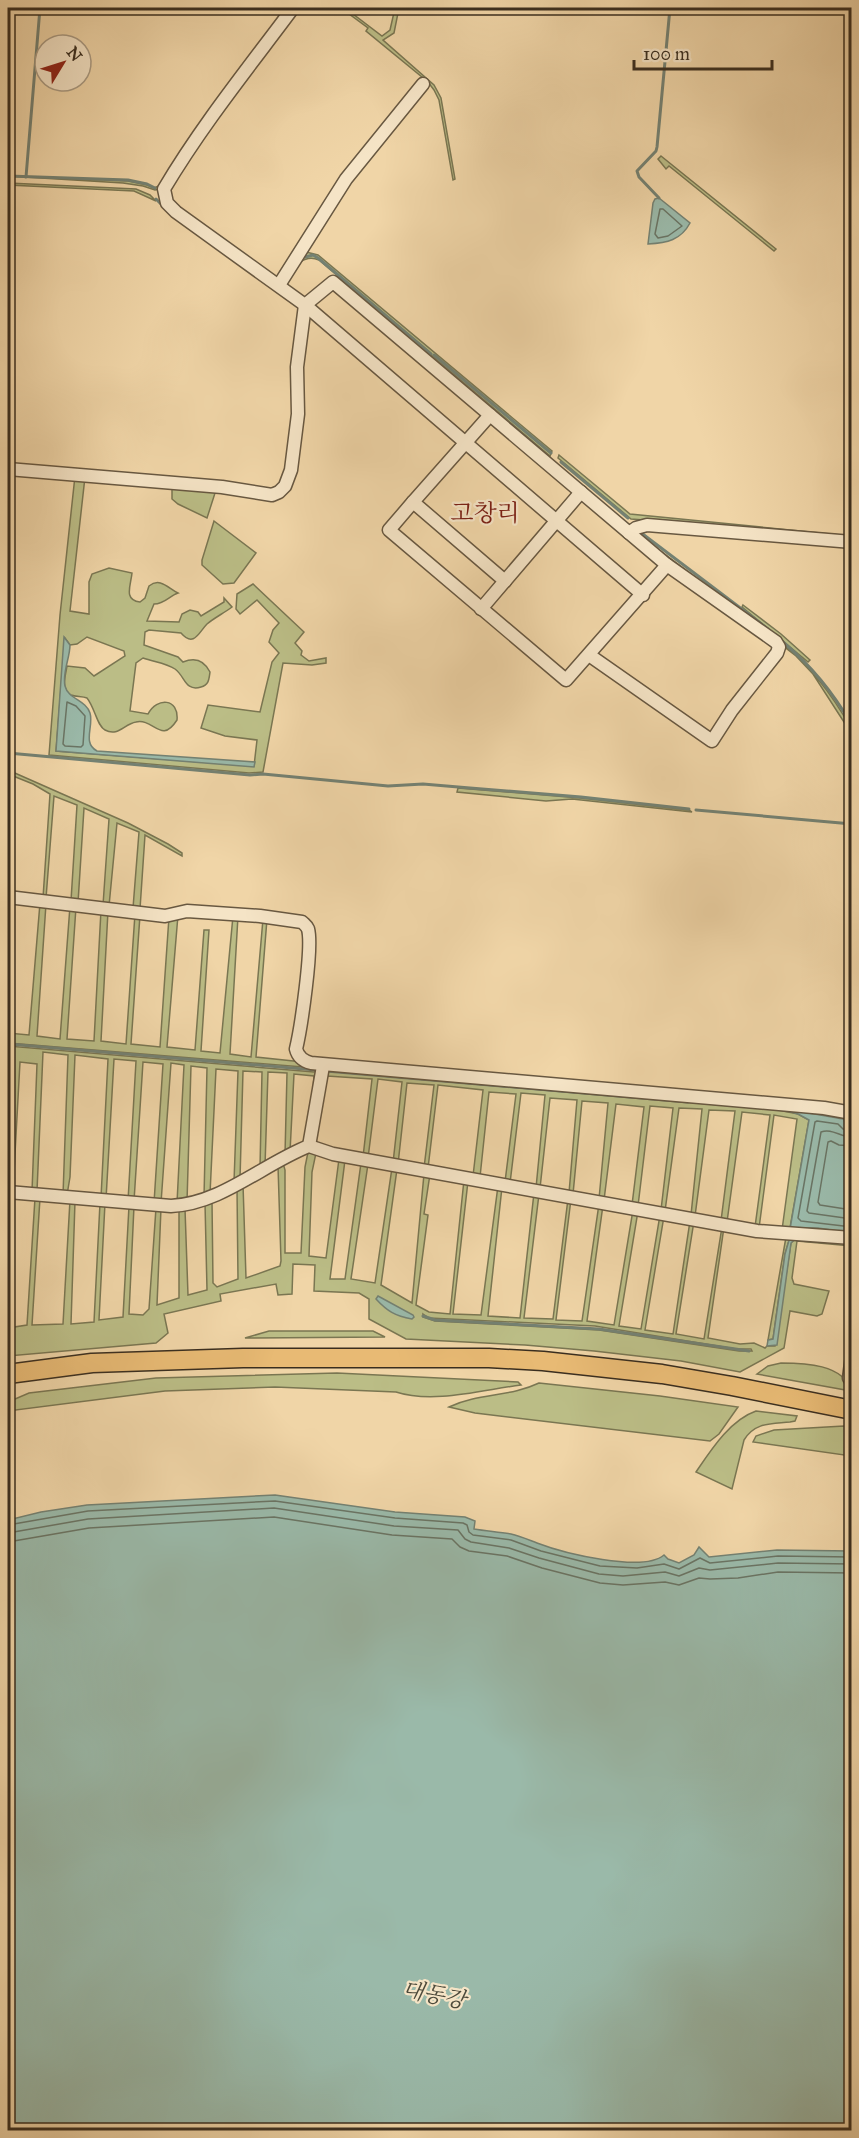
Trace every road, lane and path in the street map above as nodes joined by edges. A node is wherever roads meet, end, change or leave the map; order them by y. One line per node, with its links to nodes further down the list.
1 (292, 8): 3 (street)
2 (423, 84): 3 (street)
3 (279, 285): 4 (street)
4 (305, 304): 5 (street); 6 (street); 7 (street)
5 (490, 415): 6 (street); 8 (street)
6 (465, 443): 9 (street); 10 (street)
7 (8, 469)
8 (581, 492): 10 (street); 11 (street)
9 (413, 502): 14 (street); 16 (street)
10 (555, 522): 14 (street); 15 (street)
11 (629, 533): 12 (street); 13 (street)
12 (852, 542)
13 (667, 565): 15 (street); 17 (street)
14 (505, 581): 16 (street)
15 (643, 595): 17 (street)
16 (481, 609): 17 (street)
17 (589, 655)
18 (8, 897): 19 (street)
19 (323, 1066): 20 (street); 21 (street)
20 (852, 1113)
21 (309, 1146): 22 (street); 23 (street)
22 (8, 1192)
23 (852, 1238)
24 (852, 1356): 26 (street)
25 (8, 1374): 27 (highway)
26 (852, 1383)
27 (852, 1410)

